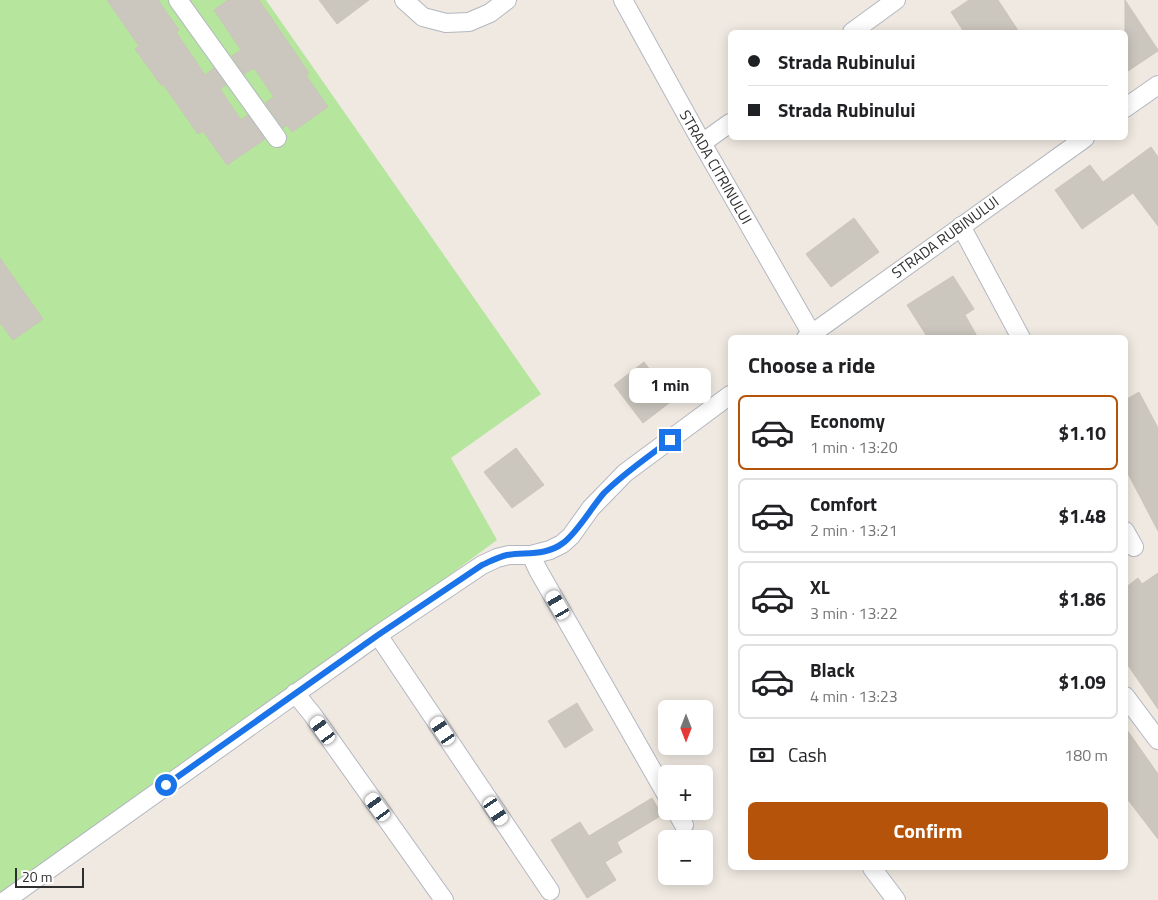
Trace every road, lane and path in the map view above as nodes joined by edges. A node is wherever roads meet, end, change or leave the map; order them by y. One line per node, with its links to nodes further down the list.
1 (178, 0): 10 (street)
2 (404, 0): 3 (street)
3 (507, 0)
4 (623, 0): 12 (street, STRADA CITRINULUI)
5 (896, 0): 6 (street)
6 (855, 30)
7 (1157, 88): 8 (street)
8 (1128, 106)
9 (728, 124): 12 (street)
10 (277, 138)
11 (1081, 140): 13 (street, STRADA RUBINULUI)
12 (702, 143): 14 (street, STRADA CITRINULUI)
13 (961, 226): 15 (street, STRADA RUBINULUI); 16 (street)
14 (810, 335)
15 (812, 335)
16 (1019, 335)
17 (728, 397): 20 (street)
18 (1128, 536): 19 (street)
19 (1134, 547)
20 (531, 555): 21 (street); 25 (street)
21 (378, 635): 22 (street); 27 (street)
22 (295, 694): 28 (street); 29 (street)
23 (1128, 700): 24 (street)
24 (1158, 740)
25 (658, 780)
26 (874, 870): 30 (street)
27 (550, 891)
28 (6, 900)
29 (444, 900)
30 (896, 900)

